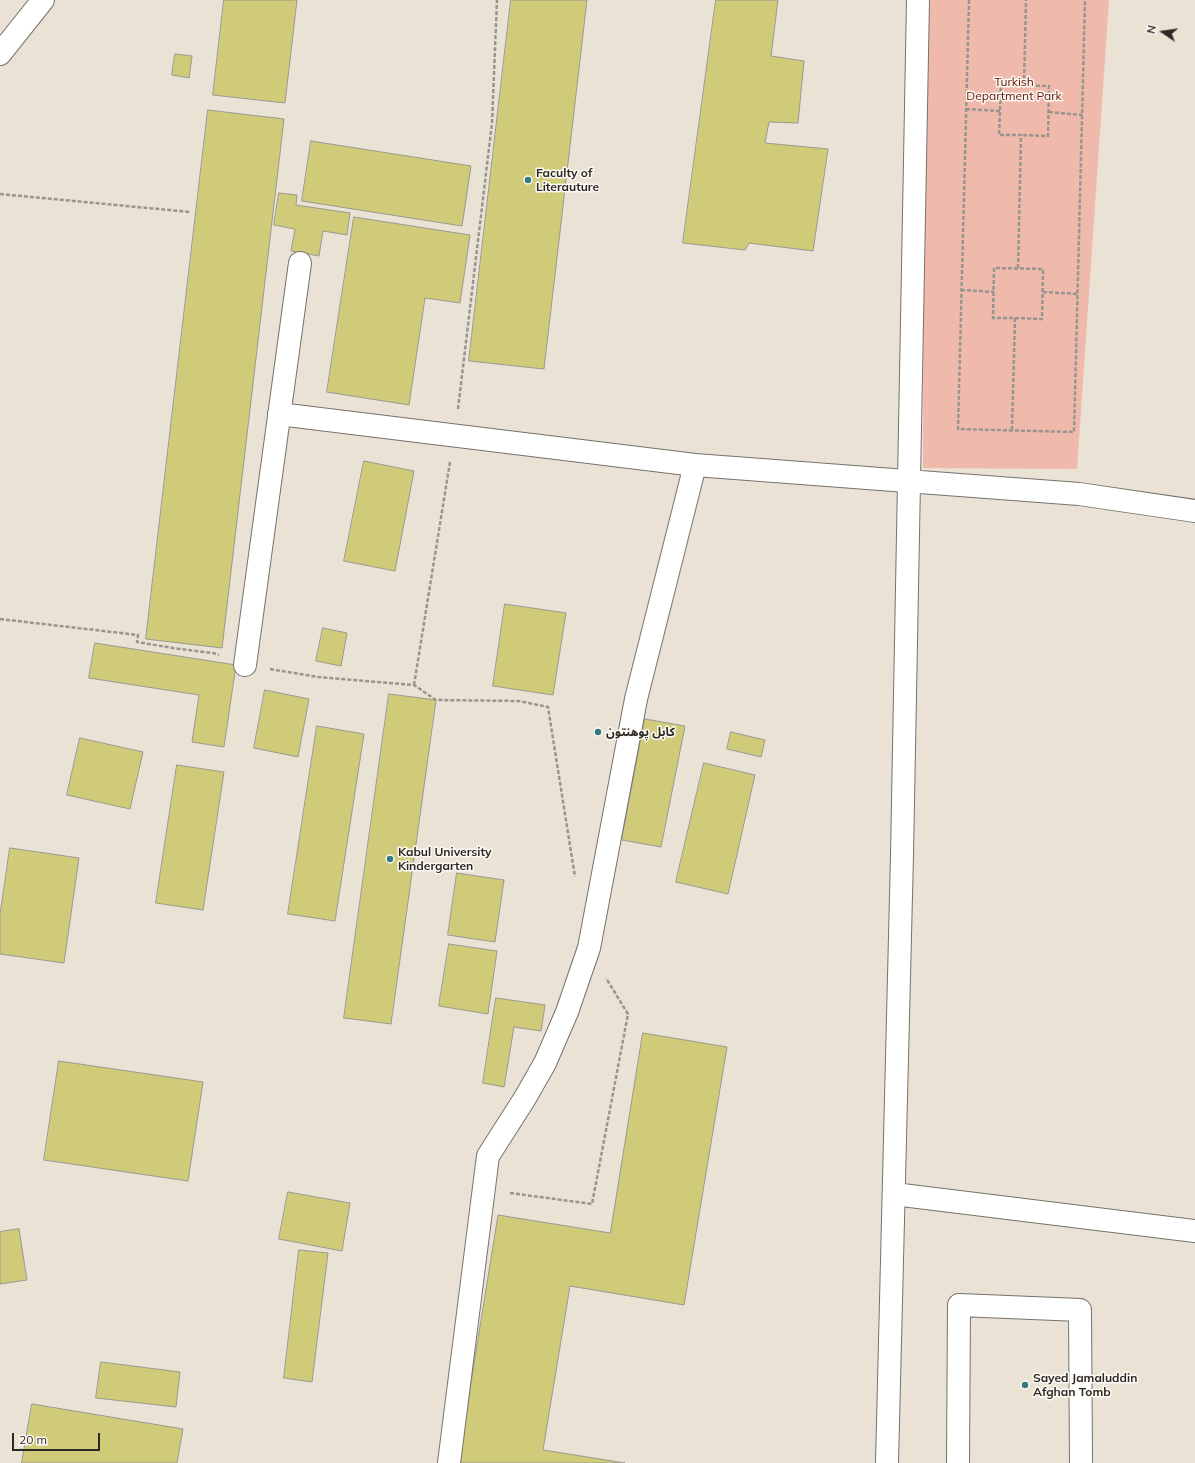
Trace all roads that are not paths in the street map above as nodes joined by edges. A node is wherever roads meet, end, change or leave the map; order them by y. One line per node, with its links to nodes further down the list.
1 (43, 0): 3 (street)
2 (918, 0): 7 (street)
3 (0, 54)
4 (300, 263): 5 (street)
5 (279, 414): 6 (street); 9 (street)
6 (695, 465): 7 (street); 12 (street)
7 (910, 481): 8 (street); 10 (street)
8 (1195, 510)
9 (245, 665)
10 (894, 1194): 11 (street); 13 (street)
11 (1195, 1231)
12 (449, 1463)
13 (887, 1463)
14 (958, 1463): 15 (street)
15 (1081, 1463)

